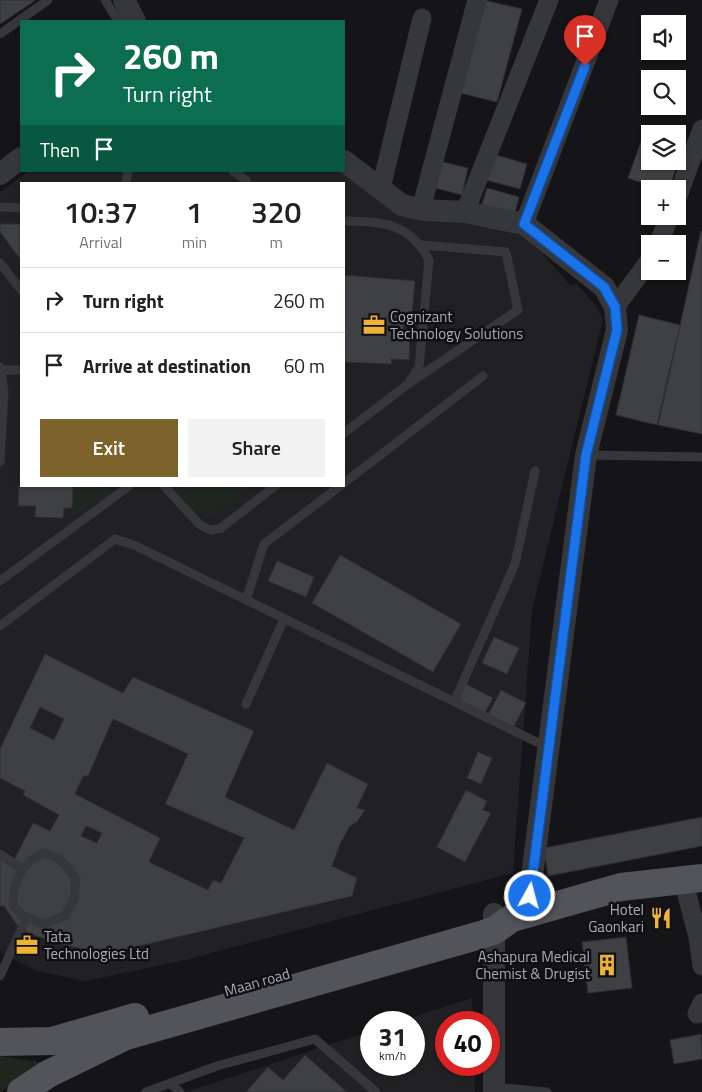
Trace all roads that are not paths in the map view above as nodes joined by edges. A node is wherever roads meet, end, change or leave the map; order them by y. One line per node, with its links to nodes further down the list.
1 (48, 0): 10 (lane)
2 (105, 0): 8 (lane)
3 (124, 0): 9 (street)
4 (477, 0): 21 (street)
5 (549, 0): 22 (street)
6 (609, 0): 24 (street)
7 (422, 18): 18 (street)
8 (117, 20)
9 (134, 20)
10 (0, 34)
11 (702, 129): 16 (street)
12 (20, 159): 15 (street)
13 (345, 162): 18 (street)
14 (234, 172): 17 (lane)
15 (0, 174)
16 (684, 180)
17 (246, 182)
18 (381, 188): 21 (street)
19 (0, 207): 20 (lane)
20 (20, 208)
21 (421, 209): 22 (street)
22 (465, 212): 24 (street)
23 (345, 221): 25 (lane)
24 (524, 224): 29 (street)
25 (422, 245): 33 (lane); 33 (lane)
26 (0, 263): 28 (lane)
27 (641, 272): 29 (street)
28 (20, 289)
29 (615, 307): 35 (street)
30 (1, 369): 31 (lane); 37 (lane)
31 (20, 370)
32 (483, 376): 39 (lane)
33 (408, 384): 34 (lane)
34 (345, 432)
35 (586, 455): 36 (lane); 50 (street)
36 (702, 457)
37 (0, 462)
38 (535, 471): 48 (lane)
39 (345, 482)
40 (128, 487): 44 (lane)
41 (165, 487): 42 (lane)
42 (274, 487)
43 (339, 487): 45 (lane)
44 (0, 581)
45 (246, 600): 46 (lane); 47 (lane)
46 (284, 619): 48 (lane); 49 (lane)
47 (0, 626)
48 (454, 702): 50 (lane)
49 (246, 704)
50 (549, 748): 55 (street)
51 (0, 854): 52 (lane)
52 (22, 870): 54 (lane); 54 (lane)
53 (692, 879): 55 (main road); 56 (street)
54 (28, 917): 57 (lane)
55 (502, 922): 58 (main road, Maan road); 60 (street); 61 (main road, Maan road)
56 (702, 966)
57 (0, 976)
58 (0, 1042)
59 (170, 1083): 62 (lane); 63 (lane); 64 (lane)
60 (494, 1090): 65 (lane)
61 (21, 1092)
62 (146, 1092)
63 (180, 1092)
64 (376, 1092)
65 (547, 1092)

